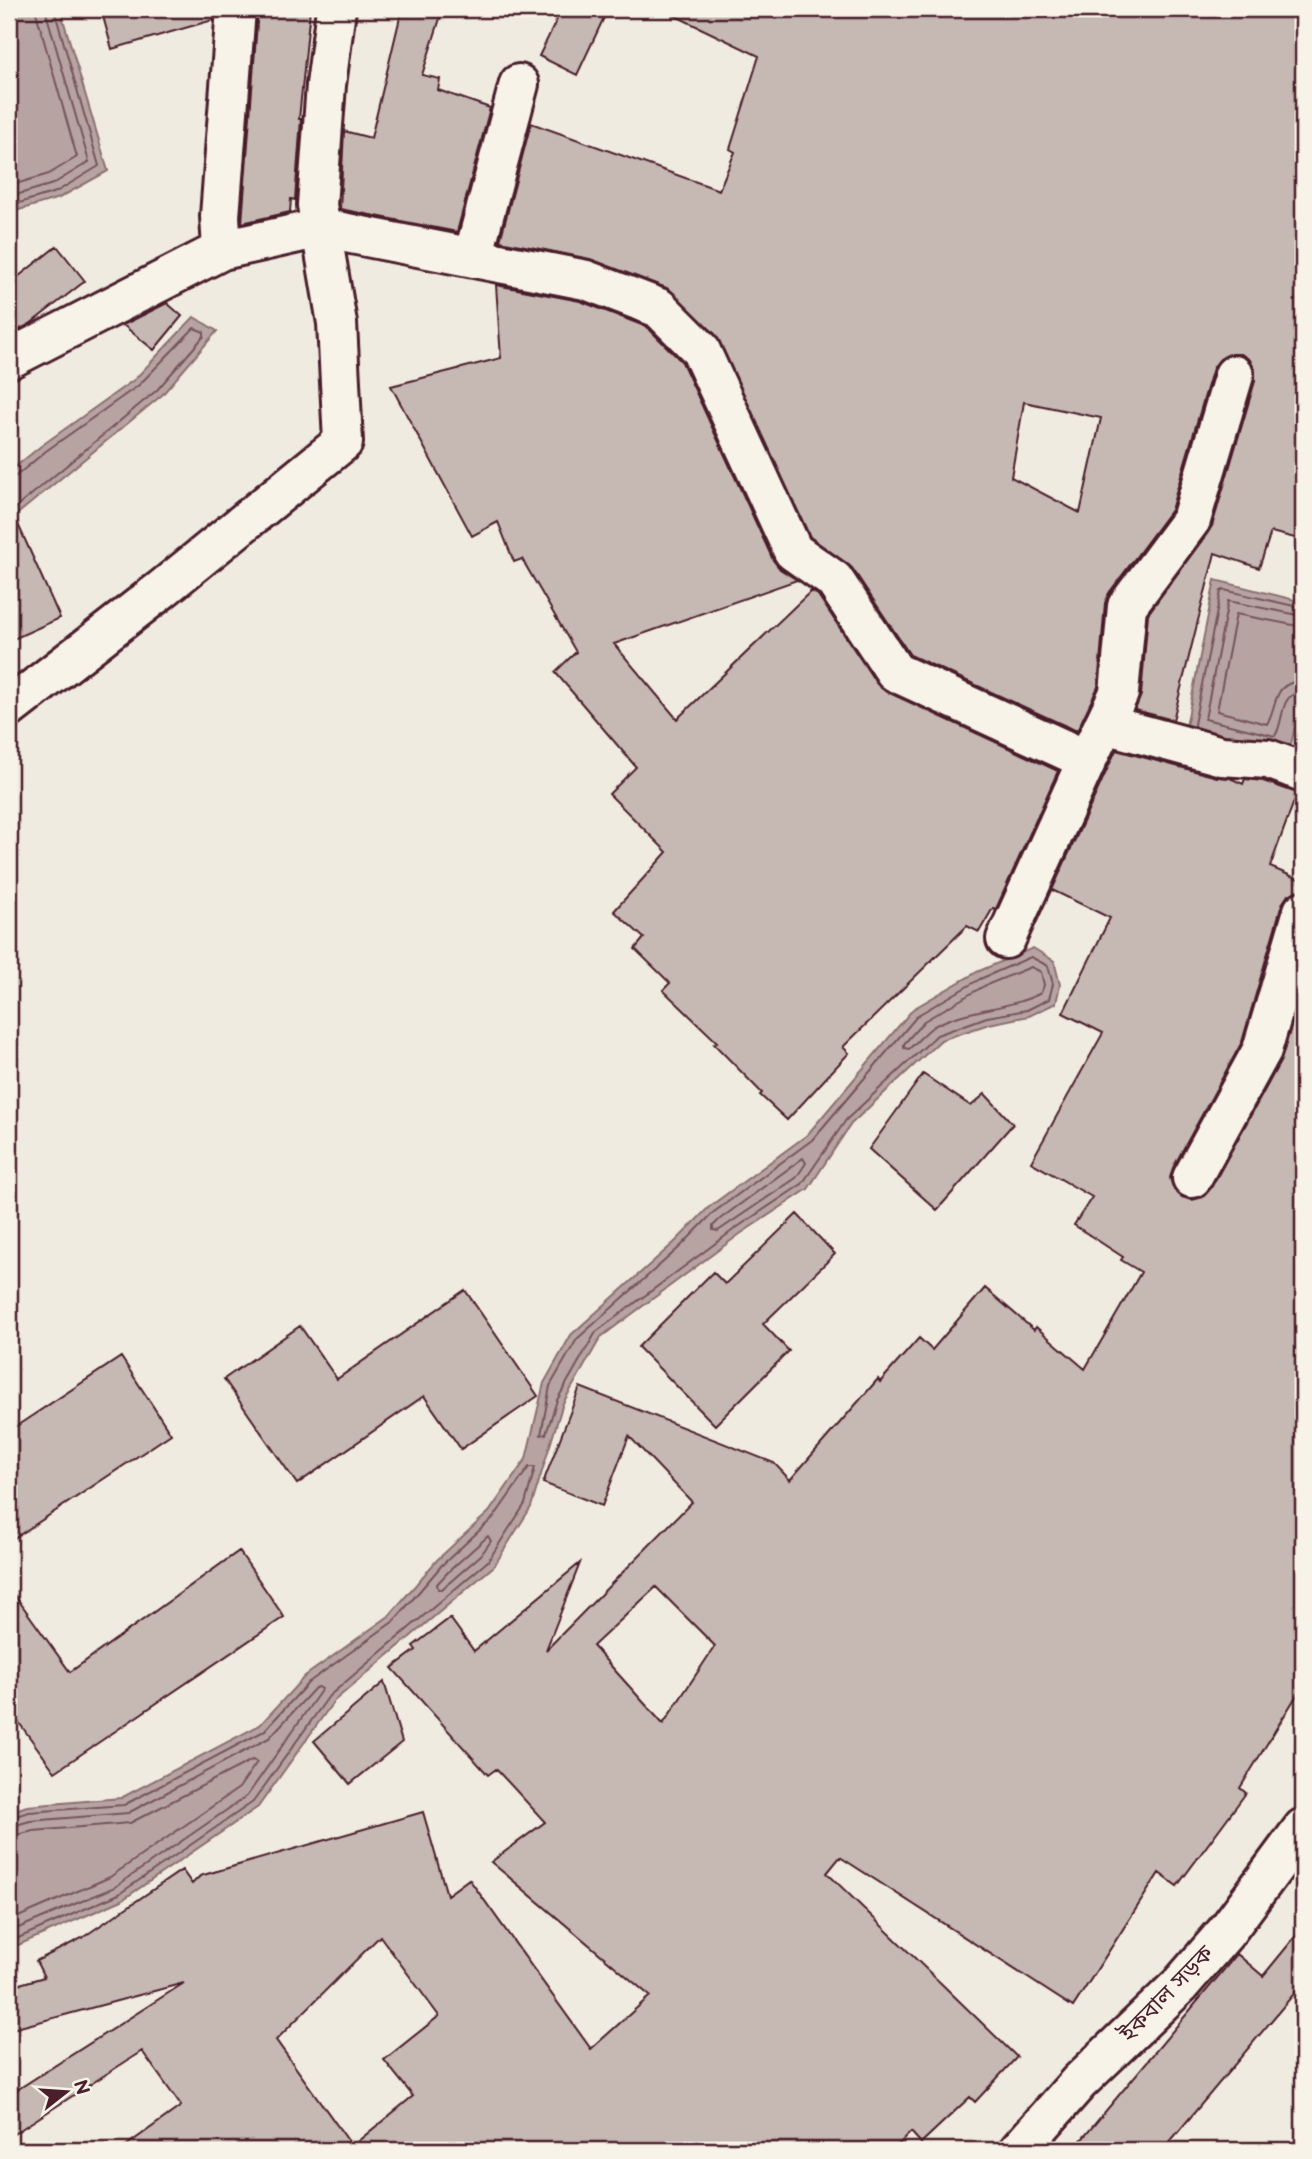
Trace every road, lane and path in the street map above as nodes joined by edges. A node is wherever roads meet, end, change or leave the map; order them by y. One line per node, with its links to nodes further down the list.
1 (236, 9): 5 (street)
2 (337, 9): 4 (street)
3 (519, 84): 6 (street)
4 (321, 228): 5 (street); 6 (street); 9 (street)
5 (222, 250): 7 (street)
6 (473, 257): 11 (street)
7 (9, 359)
8 (1234, 374): 10 (street)
9 (9, 708)
10 (1104, 724): 11 (street); 12 (street)
11 (1087, 760): 14 (street)
12 (1303, 772)
13 (1303, 911): 15 (street)
14 (1006, 939)
15 (1192, 1178)
16 (1303, 1828): 17 (street, ইকবাল সড়ক)
17 (1019, 2150)

